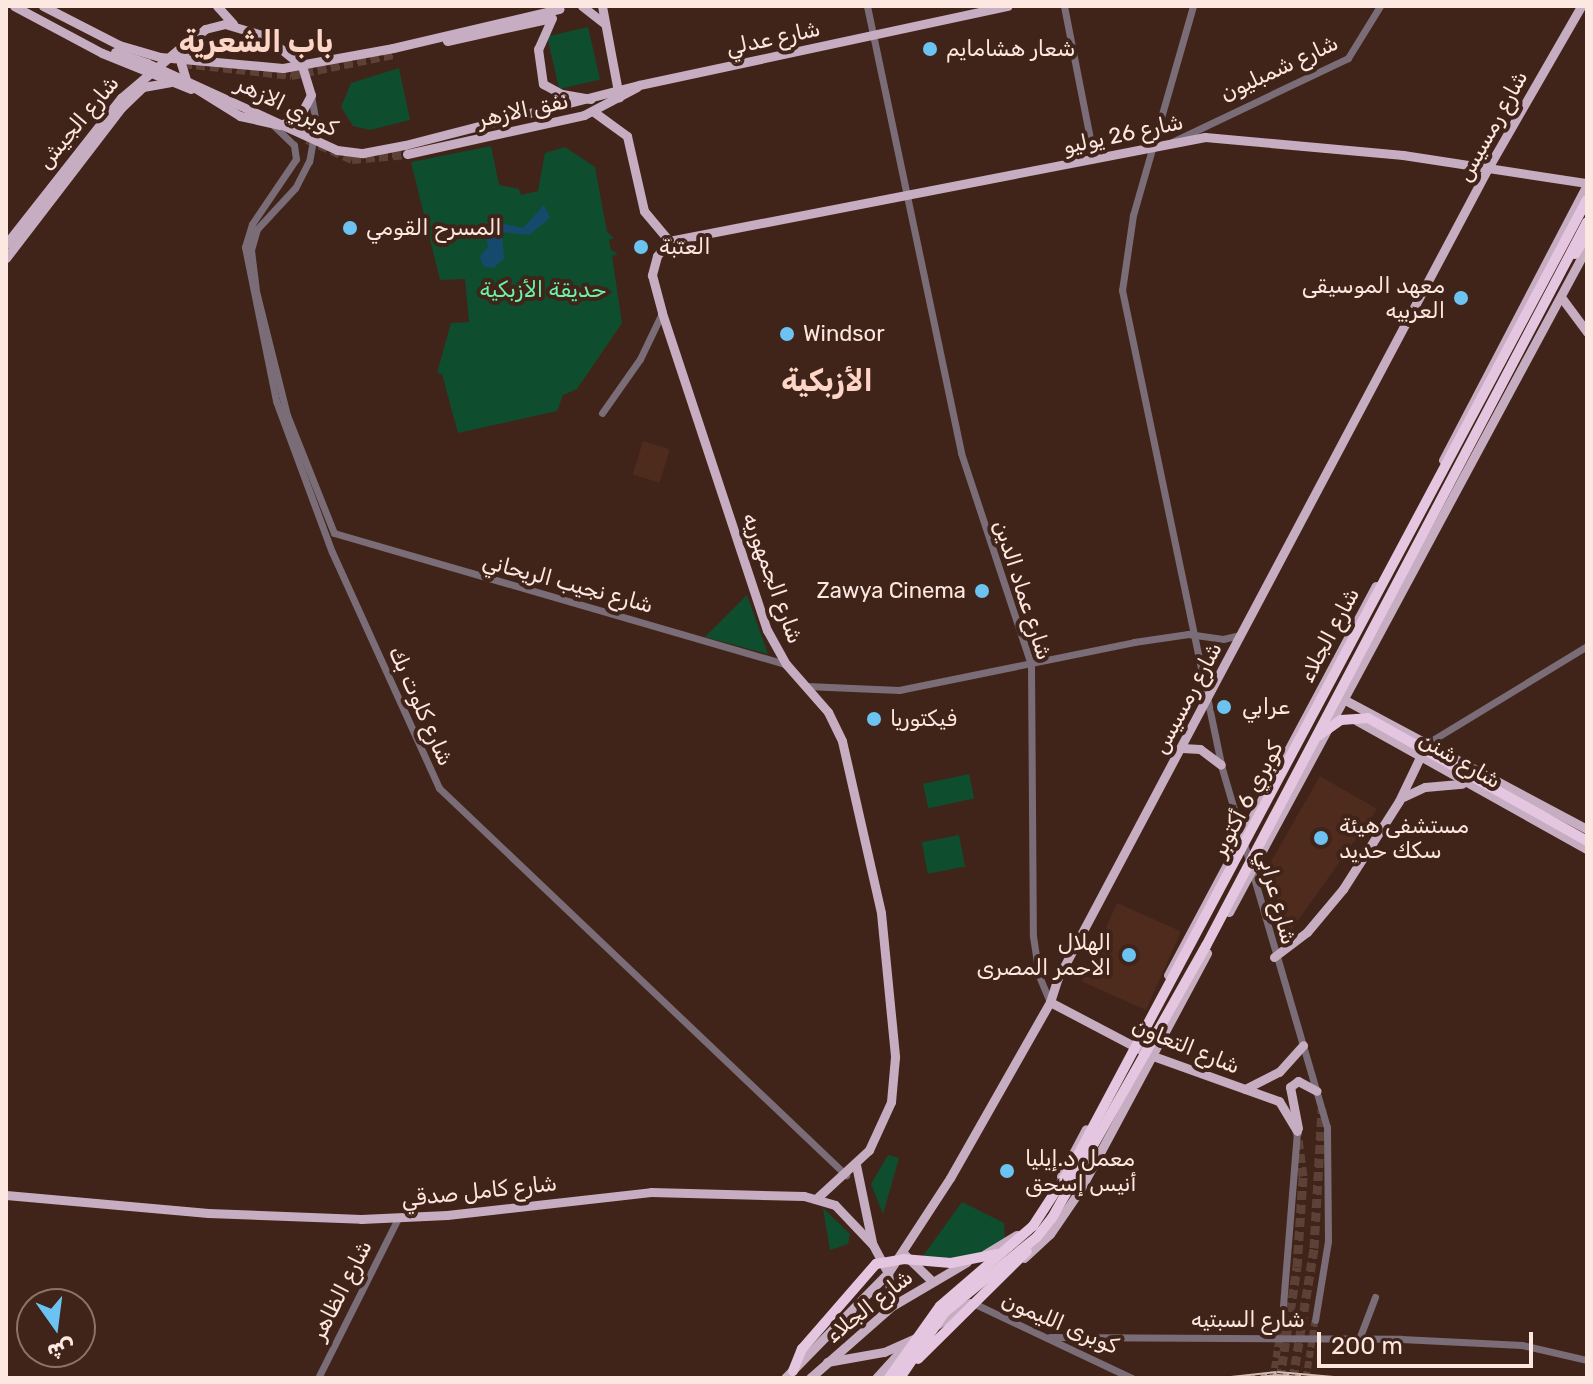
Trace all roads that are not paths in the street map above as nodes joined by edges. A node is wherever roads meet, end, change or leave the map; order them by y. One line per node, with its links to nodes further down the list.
1 (14, 6): 22 (main road)
2 (26, 6): 33 (main road, كوبري الازهر, bridge)
3 (43, 6): 20 (main road, كوبري الازهر, bridge)
4 (56, 6): 21 (main road)
5 (217, 6): 16 (main road)
6 (582, 6): 17 (main road)
7 (602, 6): 17 (main road)
8 (867, 6): 18 (street, شارع عماد الدين)
9 (1008, 6): 18 (main road, شارع عدلي)
10 (1064, 6): 34 (street)
11 (1193, 6): 32 (street, شارع عرابي)
12 (1380, 6): 31 (street, شارع شمبليون)
13 (1581, 6): 35 (main road, شارع رمسيس)
14 (562, 7): 15 (main road); 20 (main road, كوبري الازهر)
15 (552, 18): 20 (main road); 28 (main road)
16 (233, 24): 19 (main road); 26 (main road)
17 (606, 25): 27 (main road)
18 (873, 35): 24 (main road, شارع عدلي); 37 (street, شارع عماد الدين)
19 (193, 39): 21 (main road, شارع الجيش); 25 (main road)
20 (393, 51)
21 (172, 52): 22 (main road, شارع الجيش)
22 (147, 72): 23 (main road); 42 (main road, شارع الجيش)
23 (170, 82): 25 (main road); 44 (main road, شارع الجيش)
24 (639, 85): 27 (main road, نفق الازهر)
25 (191, 89): 30 (main road)
26 (311, 95): 30 (main road); 50 (street, شارع كلوت بك)
27 (619, 95): 28 (main road, كوبري الازهر); 29 (main road, نفق الازهر)
28 (595, 99): 33 (main road, كوبري الازهر)
29 (594, 112): 33 (main road, نفق الازهر); 41 (main road)
30 (272, 124): 50 (street, شارع كلوت بك)
31 (1172, 142): 32 (main road, شارع 26 يوليو); 35 (main road, شارع 26 يوليو)
32 (1154, 145): 34 (main road, شارع 26 يوليو); 53 (street, شارع عرابي)
33 (406, 150)
34 (1094, 159): 37 (main road, شارع 26 يوليو)
35 (1488, 168): 36 (main road, شارع 26 يوليو); 54 (main road, شارع رمسيس)
36 (1587, 184): 60 (main road, شارع الجلاء)
37 (906, 195): 41 (main road, شارع 26 يوليو); 57 (street, شارع عماد الدين)
38 (1587, 200): 91 (highway, كوبري 6 أكتوبر, bridge)
39 (1587, 222): 45 (highway, كوبري 6 أكتوبر, bridge)
40 (1587, 235): 45 (highway, bridge)
41 (669, 241): 47 (main road, شارع الجمهوريه)
42 (6, 244)
43 (1587, 247): 46 (main road, شارع الجلاء)
44 (6, 258)
45 (1565, 269): 63 (highway, كوبري 6 أكتوبر, bridge)
46 (1561, 297): 48 (main road); 61 (main road, شارع الجلاء)
47 (662, 313): 49 (street); 56 (main road, شارع الجمهوريه)
48 (1587, 332)
49 (602, 413)
50 (294, 441): 51 (street, شارع كلوت بك); 52 (street, شارع كلوت بك)
51 (341, 538): 52 (street); 56 (street, شارع نجيب الريحاني)
52 (337, 563): 84 (street, شارع كلوت بك)
53 (1195, 634): 54 (street); 57 (street); 59 (street, شارع عرابي)
54 (1241, 635): 59 (main road, شارع رمسيس)
55 (1587, 646): 64 (street)
56 (786, 664): 58 (main road, شارع الجمهوريه)
57 (1031, 665): 58 (street); 76 (street, شارع عماد الدين)
58 (805, 686): 83 (main road, شارع الجمهوريه)
59 (1207, 698): 65 (main road, شارع رمسيس); 67 (street, شارع عرابي)
60 (1316, 699): 62 (main road, شارع شنن); 71 (main road, شارع الجلاء)
61 (1345, 700): 62 (main road, شارع الجلاء); 64 (main road, شارع شنن)
62 (1339, 711): 66 (main road, شارع شنن); 74 (main road, شارع الجلاء)
63 (1314, 740): 72 (highway, bridge); 88 (highway, كوبري 6 أكتوبر, bridge)
64 (1426, 744): 66 (main road); 70 (main road, شارع شنن)
65 (1182, 748): 67 (main road); 76 (main road, شارع رمسيس)
66 (1420, 758): 68 (main road, شارع شنن); 69 (main road)
67 (1221, 765): 71 (street, شارع عرابي)
68 (1464, 784): 69 (main road); 73 (main road, شارع شنن)
69 (1401, 798): 75 (main road)
70 (1587, 829)
71 (1241, 835): 74 (street, شارع عرابي); 78 (main road, شارع الجلاء)
72 (1587, 841)
73 (1587, 849)
74 (1252, 871): 75 (street, شارع عرابي); 79 (main road, شارع الجلاء)
75 (1274, 957): 77 (street, شارع عرابي)
76 (1050, 1002): 78 (main road, شارع التعاون); 90 (main road, شارع رمسيس)
77 (1303, 1045): 80 (main road); 81 (street, شارع عرابي)
78 (1131, 1046): 79 (main road, شارع التعاون); 93 (main road, شارع الجلاء)
79 (1153, 1056): 80 (main road, شارع التعاون); 92 (main road, شارع الجلاء)
80 (1245, 1089): 82 (main road, شارع التعاون)
81 (1317, 1091): 82 (main road); 100 (street, شارع عرابي)
82 (1297, 1131): 99 (street, شارع السبتيه)
83 (856, 1165): 84 (main road, شارع الجمهوريه); 89 (main road)
84 (846, 1175): 86 (main road, شارع الجمهوريه)
85 (6, 1195): 87 (main road, شارع كامل صدقي)
86 (817, 1198): 87 (main road, شارع كامل صدقي); 89 (main road)
87 (398, 1218): 107 (street, شارع الظاهر)
88 (1037, 1237): 110 (highway, bridge); 110 (highway, كوبري 6 أكتوبر, bridge)
89 (873, 1245): 94 (main road)
90 (903, 1251): 94 (main road, شارع رمسيس); 95 (main road)
91 (1003, 1253): 106 (highway, bridge); 110 (highway, كوبري 6 أكتوبر, bridge)
92 (1025, 1257): 93 (main road); 97 (main road, شارع الجلاء)
93 (948, 1271): 95 (main road, شارع الجلاء)
94 (888, 1273): 98 (main road); 106 (main road, شارع رمسيس)
95 (931, 1280): 98 (main road, شارع الجلاء)
96 (1375, 1297): 102 (street)
97 (971, 1302): 101 (street, كوبرى الليمون); 103 (main road, شارع الجلاء)
98 (892, 1306): 105 (main road, شارع الجلاء)
99 (1282, 1318)
100 (1315, 1320)
101 (1050, 1337): 102 (street, شارع السبتيه); 111 (street, كوبرى الليمون)
102 (1359, 1339): 104 (street, شارع السبتيه)
103 (908, 1343): 105 (main road, شارع الجلاء); 109 (main road)
104 (1587, 1360)
105 (827, 1362): 108 (main road)
106 (789, 1375)
107 (318, 1378)
108 (810, 1378)
109 (876, 1378)
110 (895, 1378)
111 (1132, 1378)

